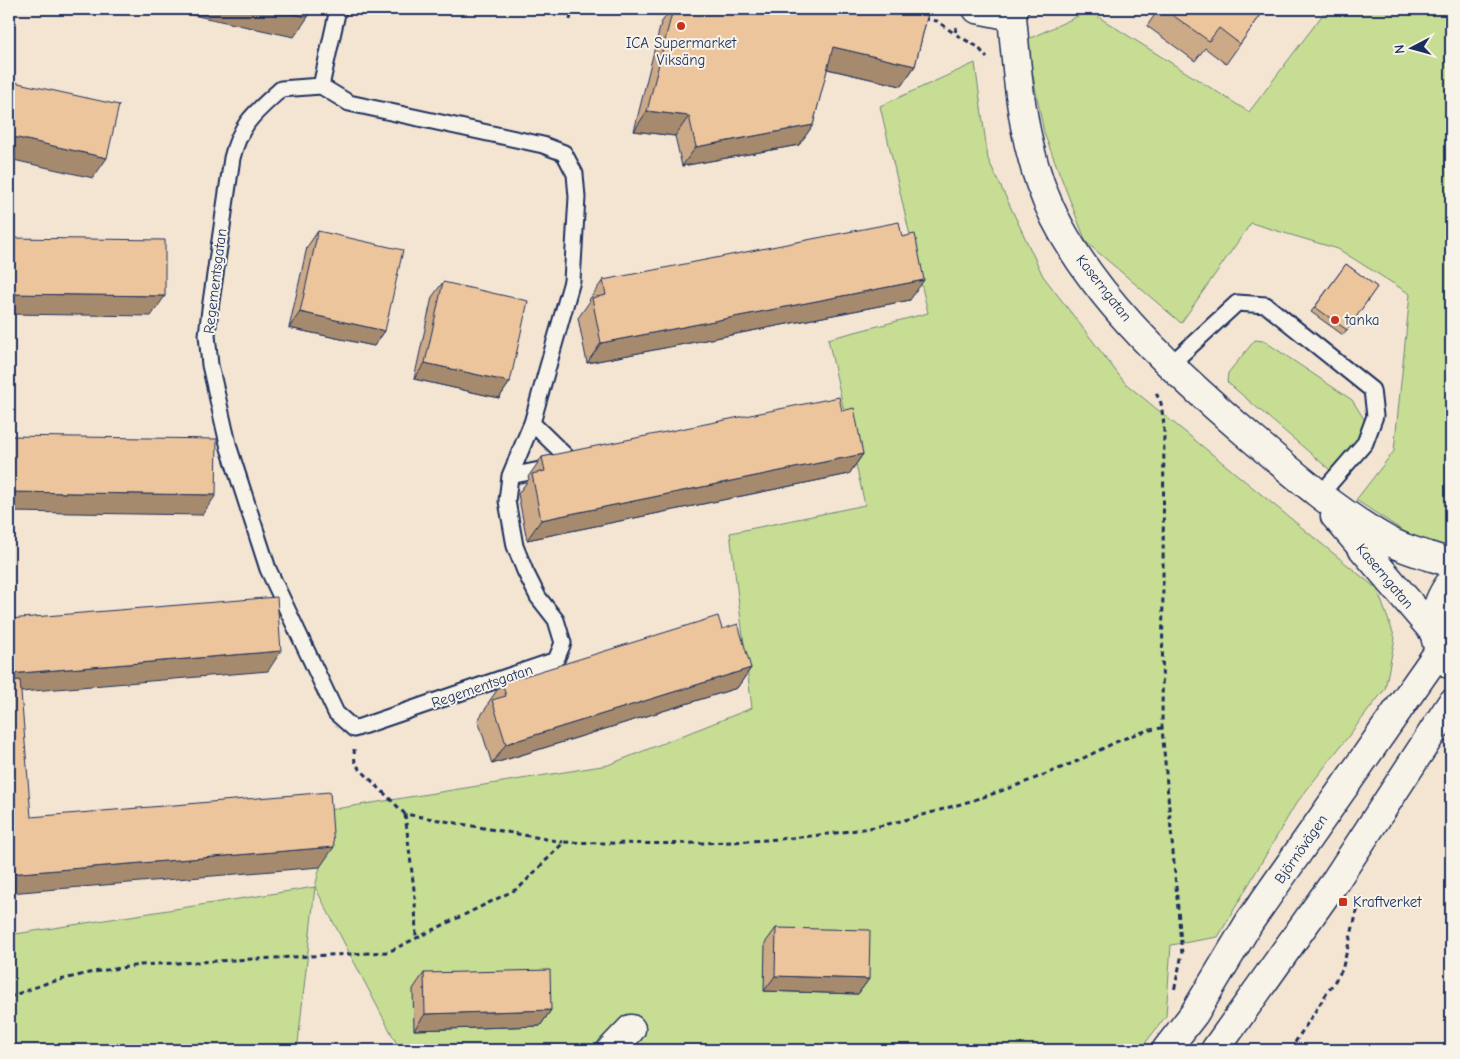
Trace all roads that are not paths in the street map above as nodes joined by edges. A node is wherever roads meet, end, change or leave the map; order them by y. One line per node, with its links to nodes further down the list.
1 (338, 9): 4 (lane)
2 (977, 9): 3 (street)
3 (1013, 12): 5 (street, Kaserngatan)
4 (321, 86): 6 (lane, Regementsgatan); 9 (lane, Regementsgatan)
5 (1170, 365): 10 (street, Kaserngatan); 10 (lane)
6 (532, 423): 8 (lane); 9 (lane, Regementsgatan)
7 (592, 460): 8 (lane)
8 (574, 464): 9 (lane)
9 (510, 476)
10 (1319, 496): 11 (street, Kaserngatan); 13 (street, Kaserngatan)
11 (1451, 563)
12 (1451, 582): 13 (street)
13 (1442, 649): 17 (street, Björnövägen)
14 (1451, 704): 18 (street)
15 (631, 1029): 16 (street)
16 (611, 1050)
17 (1166, 1050)
18 (1215, 1050)

